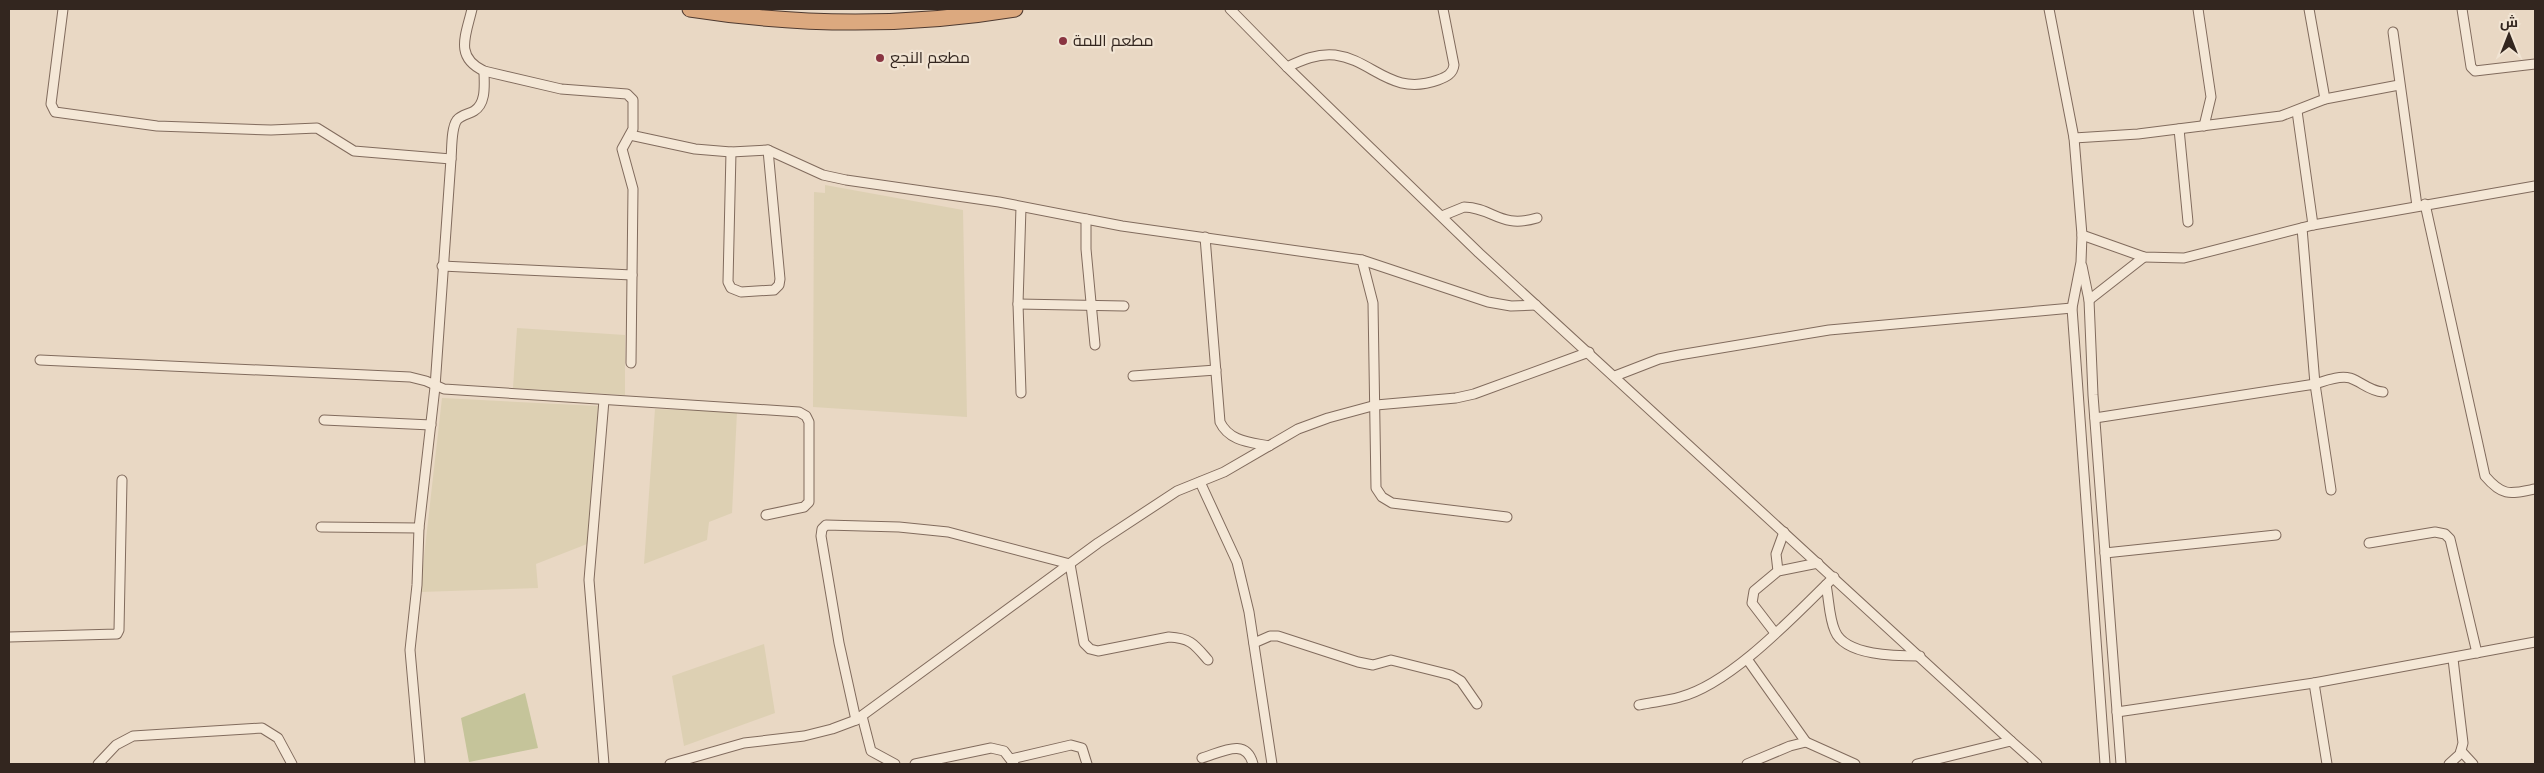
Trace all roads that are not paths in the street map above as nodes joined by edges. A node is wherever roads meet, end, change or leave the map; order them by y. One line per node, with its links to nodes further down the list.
1 (63, 9): 24 (street)
2 (472, 9): 14 (street)
3 (690, 9): 4 (highway)
4 (1015, 9)
5 (1230, 9): 13 (street)
6 (1443, 9): 13 (street)
7 (2050, 9): 21 (street)
8 (2198, 9): 18 (street)
9 (2310, 9): 16 (street)
10 (2462, 9): 12 (street)
11 (2393, 32): 15 (street)
12 (2535, 64)
13 (1286, 67): 28 (street)
14 (484, 71): 20 (street); 24 (street)
15 (2399, 85): 16 (street); 26 (street)
16 (2325, 99): 17 (street)
17 (2297, 111): 18 (street); 32 (street)
18 (2204, 126): 19 (street)
19 (2179, 129): 21 (street); 31 (street)
20 (630, 135): 23 (street); 40 (street)
21 (2074, 138): 34 (street)
22 (768, 150): 23 (street); 23 (street); 27 (street)
23 (731, 152)
24 (451, 159): 39 (street)
25 (2535, 186): 26 (street)
26 (2421, 205): 32 (street); 66 (street)
27 (1021, 207): 30 (street); 42 (street)
28 (1442, 216): 29 (street); 43 (street)
29 (1537, 218)
30 (1086, 220): 35 (street); 45 (street)
31 (2188, 222)
32 (2313, 225): 33 (street)
33 (2302, 228): 36 (street); 54 (street)
34 (2082, 235): 36 (street); 38 (street)
35 (1205, 237): 37 (street); 51 (street)
36 (2144, 257): 41 (street)
37 (1362, 260): 43 (street); 59 (street)
38 (2081, 262): 41 (street); 46 (street)
39 (442, 266): 40 (street); 55 (street)
40 (632, 276): 50 (street)
41 (2089, 300): 60 (street)
42 (1018, 304): 45 (street); 56 (street)
43 (1536, 305): 48 (street)
44 (1124, 306): 45 (street)
45 (1091, 307): 47 (street)
46 (2072, 308): 53 (street); 114 (street)
47 (1095, 345)
48 (1588, 352): 53 (street); 59 (street)
49 (40, 360): 55 (street)
50 (631, 362)
51 (1216, 370): 52 (street); 63 (street)
52 (1133, 376)
53 (1615, 376): 72 (street)
54 (2315, 384): 57 (street); 60 (street); 67 (street)
55 (435, 387): 58 (street); 62 (street)
56 (1021, 392)
57 (2383, 392)
58 (604, 400): 68 (street); 103 (street)
59 (1376, 405): 63 (street); 69 (street)
60 (2095, 418): 75 (street)
61 (324, 420): 62 (street)
62 (431, 425): 71 (street)
63 (1269, 446): 65 (street)
64 (122, 480): 82 (street)
65 (1200, 482): 77 (street); 84 (street)
66 (2535, 489)
67 (2331, 490)
68 (766, 516)
69 (1507, 517)
70 (320, 527): 71 (street)
71 (419, 528): 102 (street)
72 (1784, 532): 76 (street); 78 (street)
73 (2276, 535): 75 (street)
74 (2368, 543): 85 (street)
75 (2105, 553): 93 (street)
76 (1818, 563): 78 (street); 79 (street)
77 (1070, 564): 89 (street); 94 (street); 94 (street)
78 (1778, 571): 81 (street)
79 (1834, 578): 80 (street); 86 (street)
80 (1826, 585): 81 (street); 86 (street)
81 (1775, 633): 87 (street)
82 (9, 637)
83 (2535, 642): 85 (street)
84 (1254, 643): 91 (street); 109 (street)
85 (2477, 653): 88 (street)
86 (1920, 656): 95 (street)
87 (1746, 659): 92 (street); 96 (street)
88 (2453, 659): 90 (street); 97 (street)
89 (1208, 660)
90 (2314, 683): 93 (street); 116 (street)
91 (1477, 704)
92 (1639, 704)
93 (2117, 712): 115 (street)
94 (859, 718): 104 (street); 105 (street)
95 (2011, 741): 112 (street); 113 (street)
96 (1806, 742): 110 (street); 111 (street)
97 (2461, 750): 117 (street); 118 (street)
98 (1202, 758): 108 (street)
99 (1012, 762): 106 (street); 107 (street)
100 (98, 764): 101 (street)
101 (292, 764)
102 (420, 764)
103 (604, 764)
104 (670, 764)
105 (895, 764)
106 (915, 764)
107 (1087, 764)
108 (1254, 764)
109 (1272, 764)
110 (1748, 764)
111 (1856, 764)
112 (1918, 764)
113 (2037, 764)
114 (2105, 764)
115 (2122, 764)
116 (2328, 764)
117 (2450, 764)
118 (2473, 764)

